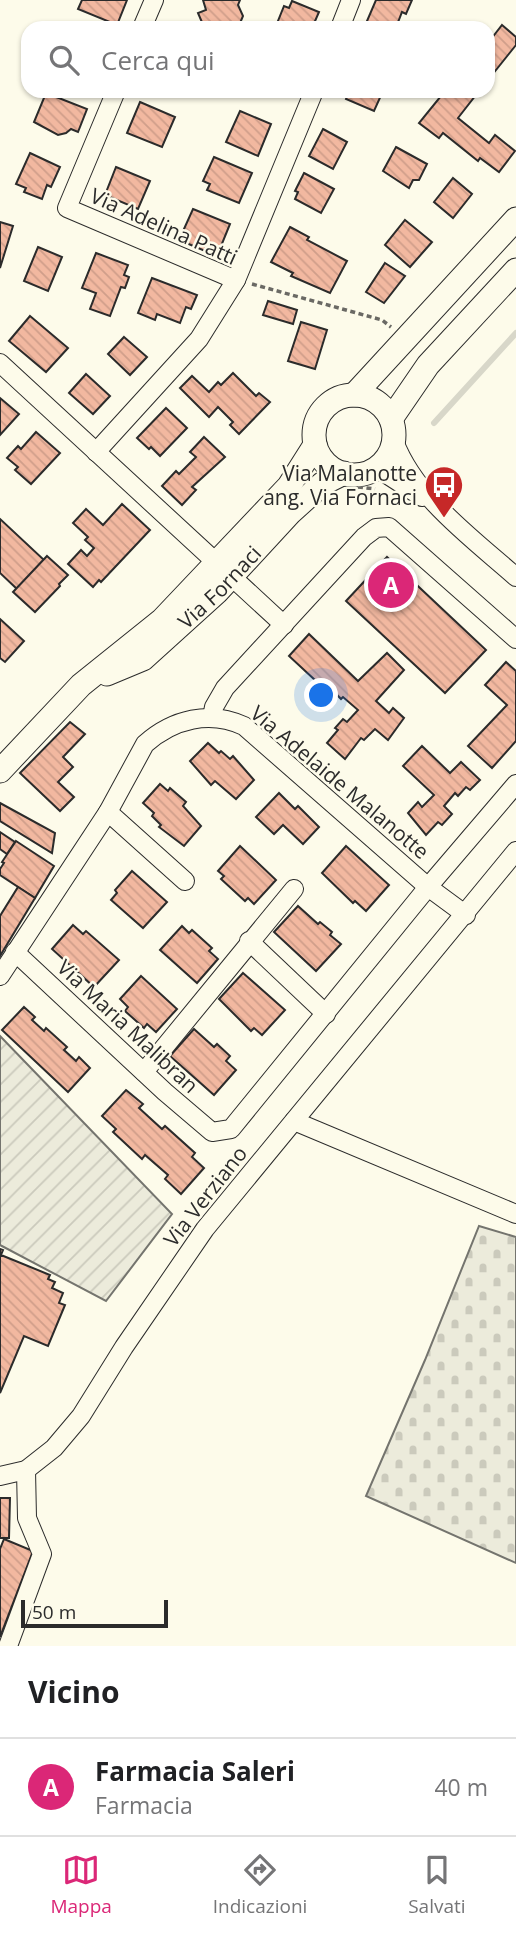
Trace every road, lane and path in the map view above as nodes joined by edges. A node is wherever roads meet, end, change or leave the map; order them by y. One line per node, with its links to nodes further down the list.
1 (154, 0): 3 (street)
2 (351, 0): 4 (street)
3 (145, 21)
4 (343, 21)
5 (113, 98): 9 (street, Via Adelina Patti)
6 (311, 98): 9 (street)
7 (516, 219): 10 (street, Via Fornaci)
8 (516, 270): 13 (street)
9 (236, 280): 10 (path); 15 (street, Via Adelina Patti)
10 (407, 338): 12 (street, Via Fornaci)
11 (0, 363): 15 (street)
12 (354, 395): 13 (street); 14 (street, Via Fornaci)
13 (393, 430): 16 (street); 18 (street)
14 (315, 445): 17 (street); 19 (street, Via Fornaci)
15 (96, 452): 19 (street)
16 (377, 468): 17 (street, Via Fornaci); 18 (street)
17 (344, 474): 19 (street, Via Fornaci)
18 (445, 513): 20 (street)
19 (225, 568): 21 (street); 24 (street, Via Fornaci)
20 (516, 577)
21 (284, 625): 22 (street); 23 (street)
22 (515, 634)
23 (212, 717): 26 (street); 29 (street, Via Adelaide Malanotte)
24 (0, 771)
25 (516, 784): 29 (street, Via Adelaide Malanotte)
26 (108, 812): 28 (street); 33 (street)
27 (516, 852): 31 (street)
28 (185, 881)
29 (428, 887): 31 (street, Via Adelaide Malanotte); 35 (street, Via Adelaide Malanotte)
30 (294, 888): 32 (street)
31 (466, 915): 37 (street)
32 (249, 941): 35 (street); 36 (street)
33 (15, 952): 34 (street); 36 (street, Via Maria Malibran)
34 (0, 976)
35 (326, 1014): 38 (street, Via Adelaide Malanotte)
36 (144, 1072): 38 (street, Via Maria Malibran)
37 (294, 1121): 39 (street); 40 (street, Via Verziano)
38 (212, 1132)
39 (516, 1214)
40 (26, 1470): 41 (street, Via Verziano); 42 (street)
41 (0, 1476)
42 (8, 1646)

